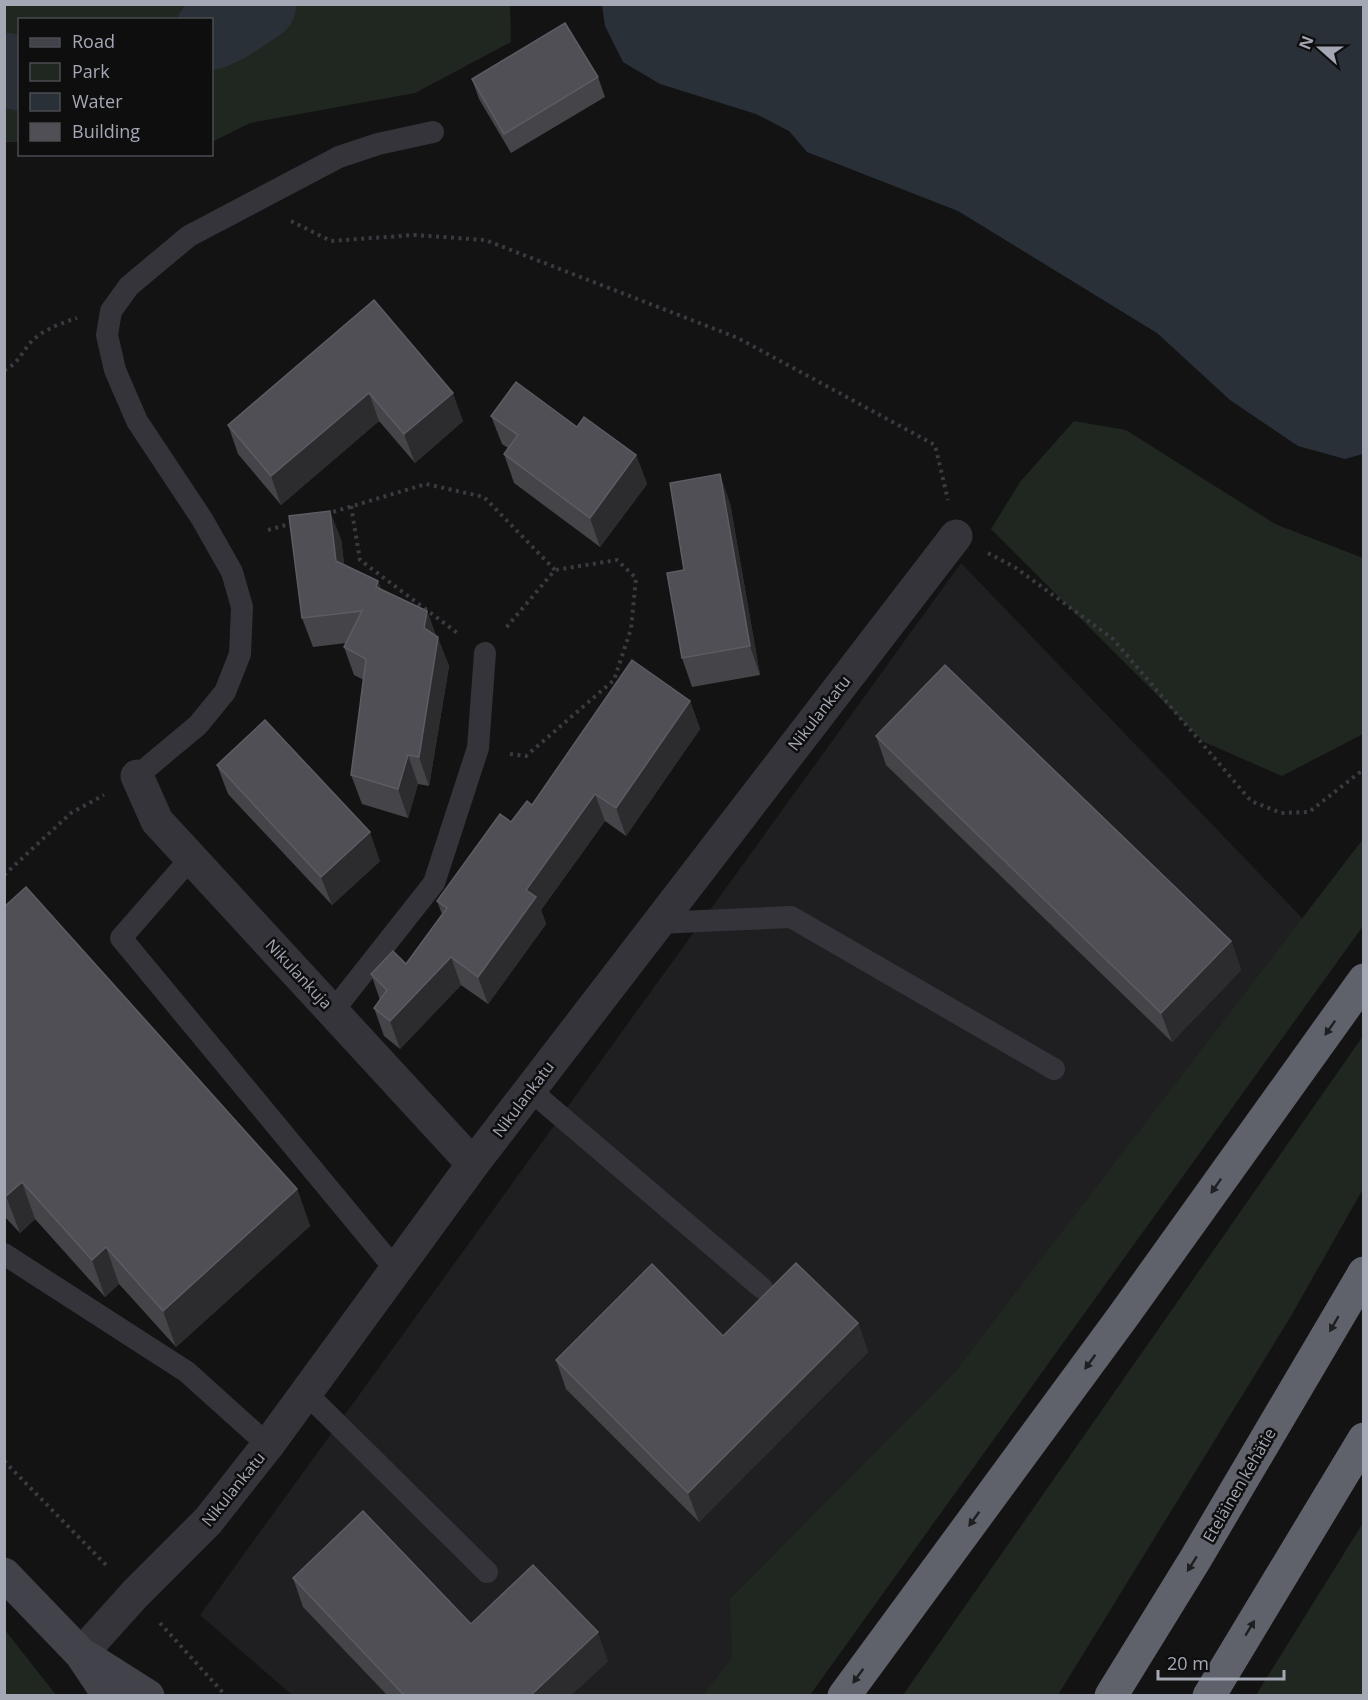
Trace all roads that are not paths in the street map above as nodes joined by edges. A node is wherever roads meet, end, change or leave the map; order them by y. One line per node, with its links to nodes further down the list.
1 (433, 132): 4 (lane)
2 (956, 536): 6 (street, Nikulankatu)
3 (485, 653): 8 (lane)
4 (138, 776): 5 (street, Nikulankuja)
5 (191, 858): 8 (street, Nikulankuja); 13 (lane)
6 (657, 923): 9 (lane); 10 (street, Nikulankatu)
7 (1364, 980): 24 (highway, one-way to 24)
8 (333, 1011): 11 (street, Nikulankuja)
9 (1054, 1069)
10 (530, 1090): 11 (street, Nikulankatu); 15 (lane)
11 (473, 1164): 13 (street, Nikulankatu)
12 (4, 1254): 18 (lane)
13 (396, 1270): 16 (street, Nikulankatu)
14 (1364, 1273): 25 (highway, Eteläinen kehätie, one-way to 25)
15 (762, 1288)
16 (306, 1393): 18 (street, Nikulankatu); 19 (lane)
17 (1364, 1439): 26 (highway, one-way to 17)
18 (268, 1445): 21 (street, Nikulankatu)
19 (487, 1572)
20 (6, 1580): 21 (main road)
21 (81, 1654): 22 (main road); 23 (main road)
22 (109, 1695)
23 (148, 1695)
24 (844, 1695)
25 (1111, 1695)
26 (1209, 1695)

